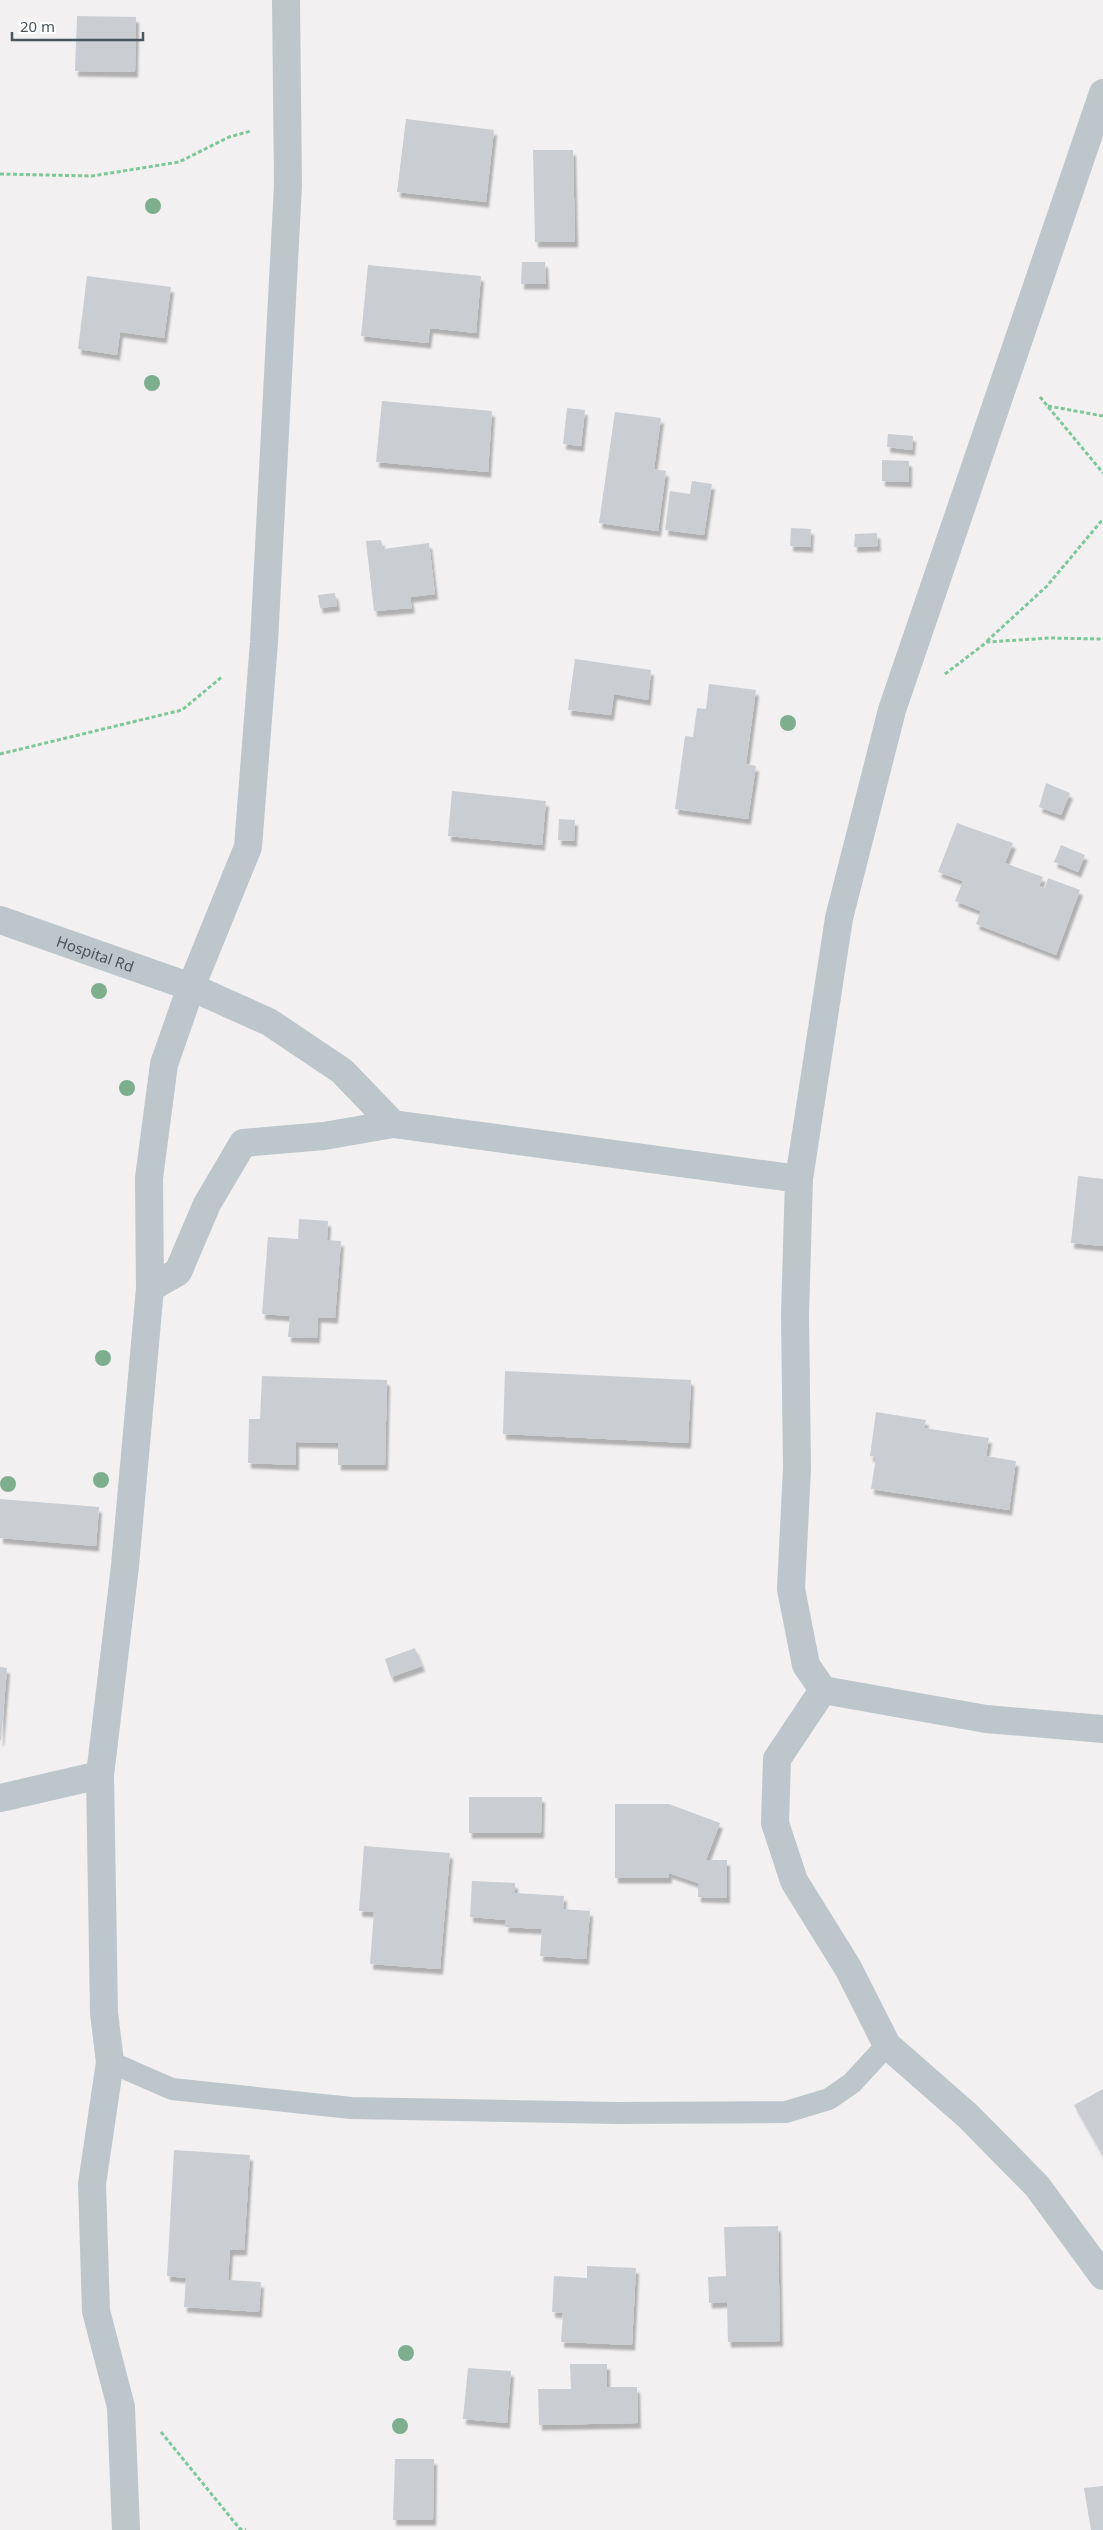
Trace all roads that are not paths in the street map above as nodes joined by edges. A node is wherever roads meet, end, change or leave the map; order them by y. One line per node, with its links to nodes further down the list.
1 (286, 0): 4 (street)
2 (1103, 93): 6 (street)
3 (0, 920): 4 (street, Hospital Rd)
4 (191, 987): 5 (street, Hospital Rd); 7 (street)
5 (393, 1124): 6 (street); 7 (street)
6 (799, 1179): 8 (street)
7 (150, 1288): 10 (street)
8 (823, 1690): 9 (street); 12 (street)
9 (1103, 1728)
10 (100, 1775): 11 (street); 13 (street)
11 (0, 1798)
12 (887, 2045): 13 (lane); 14 (street)
13 (110, 2062): 15 (street)
14 (1103, 2276)
15 (126, 2530)

